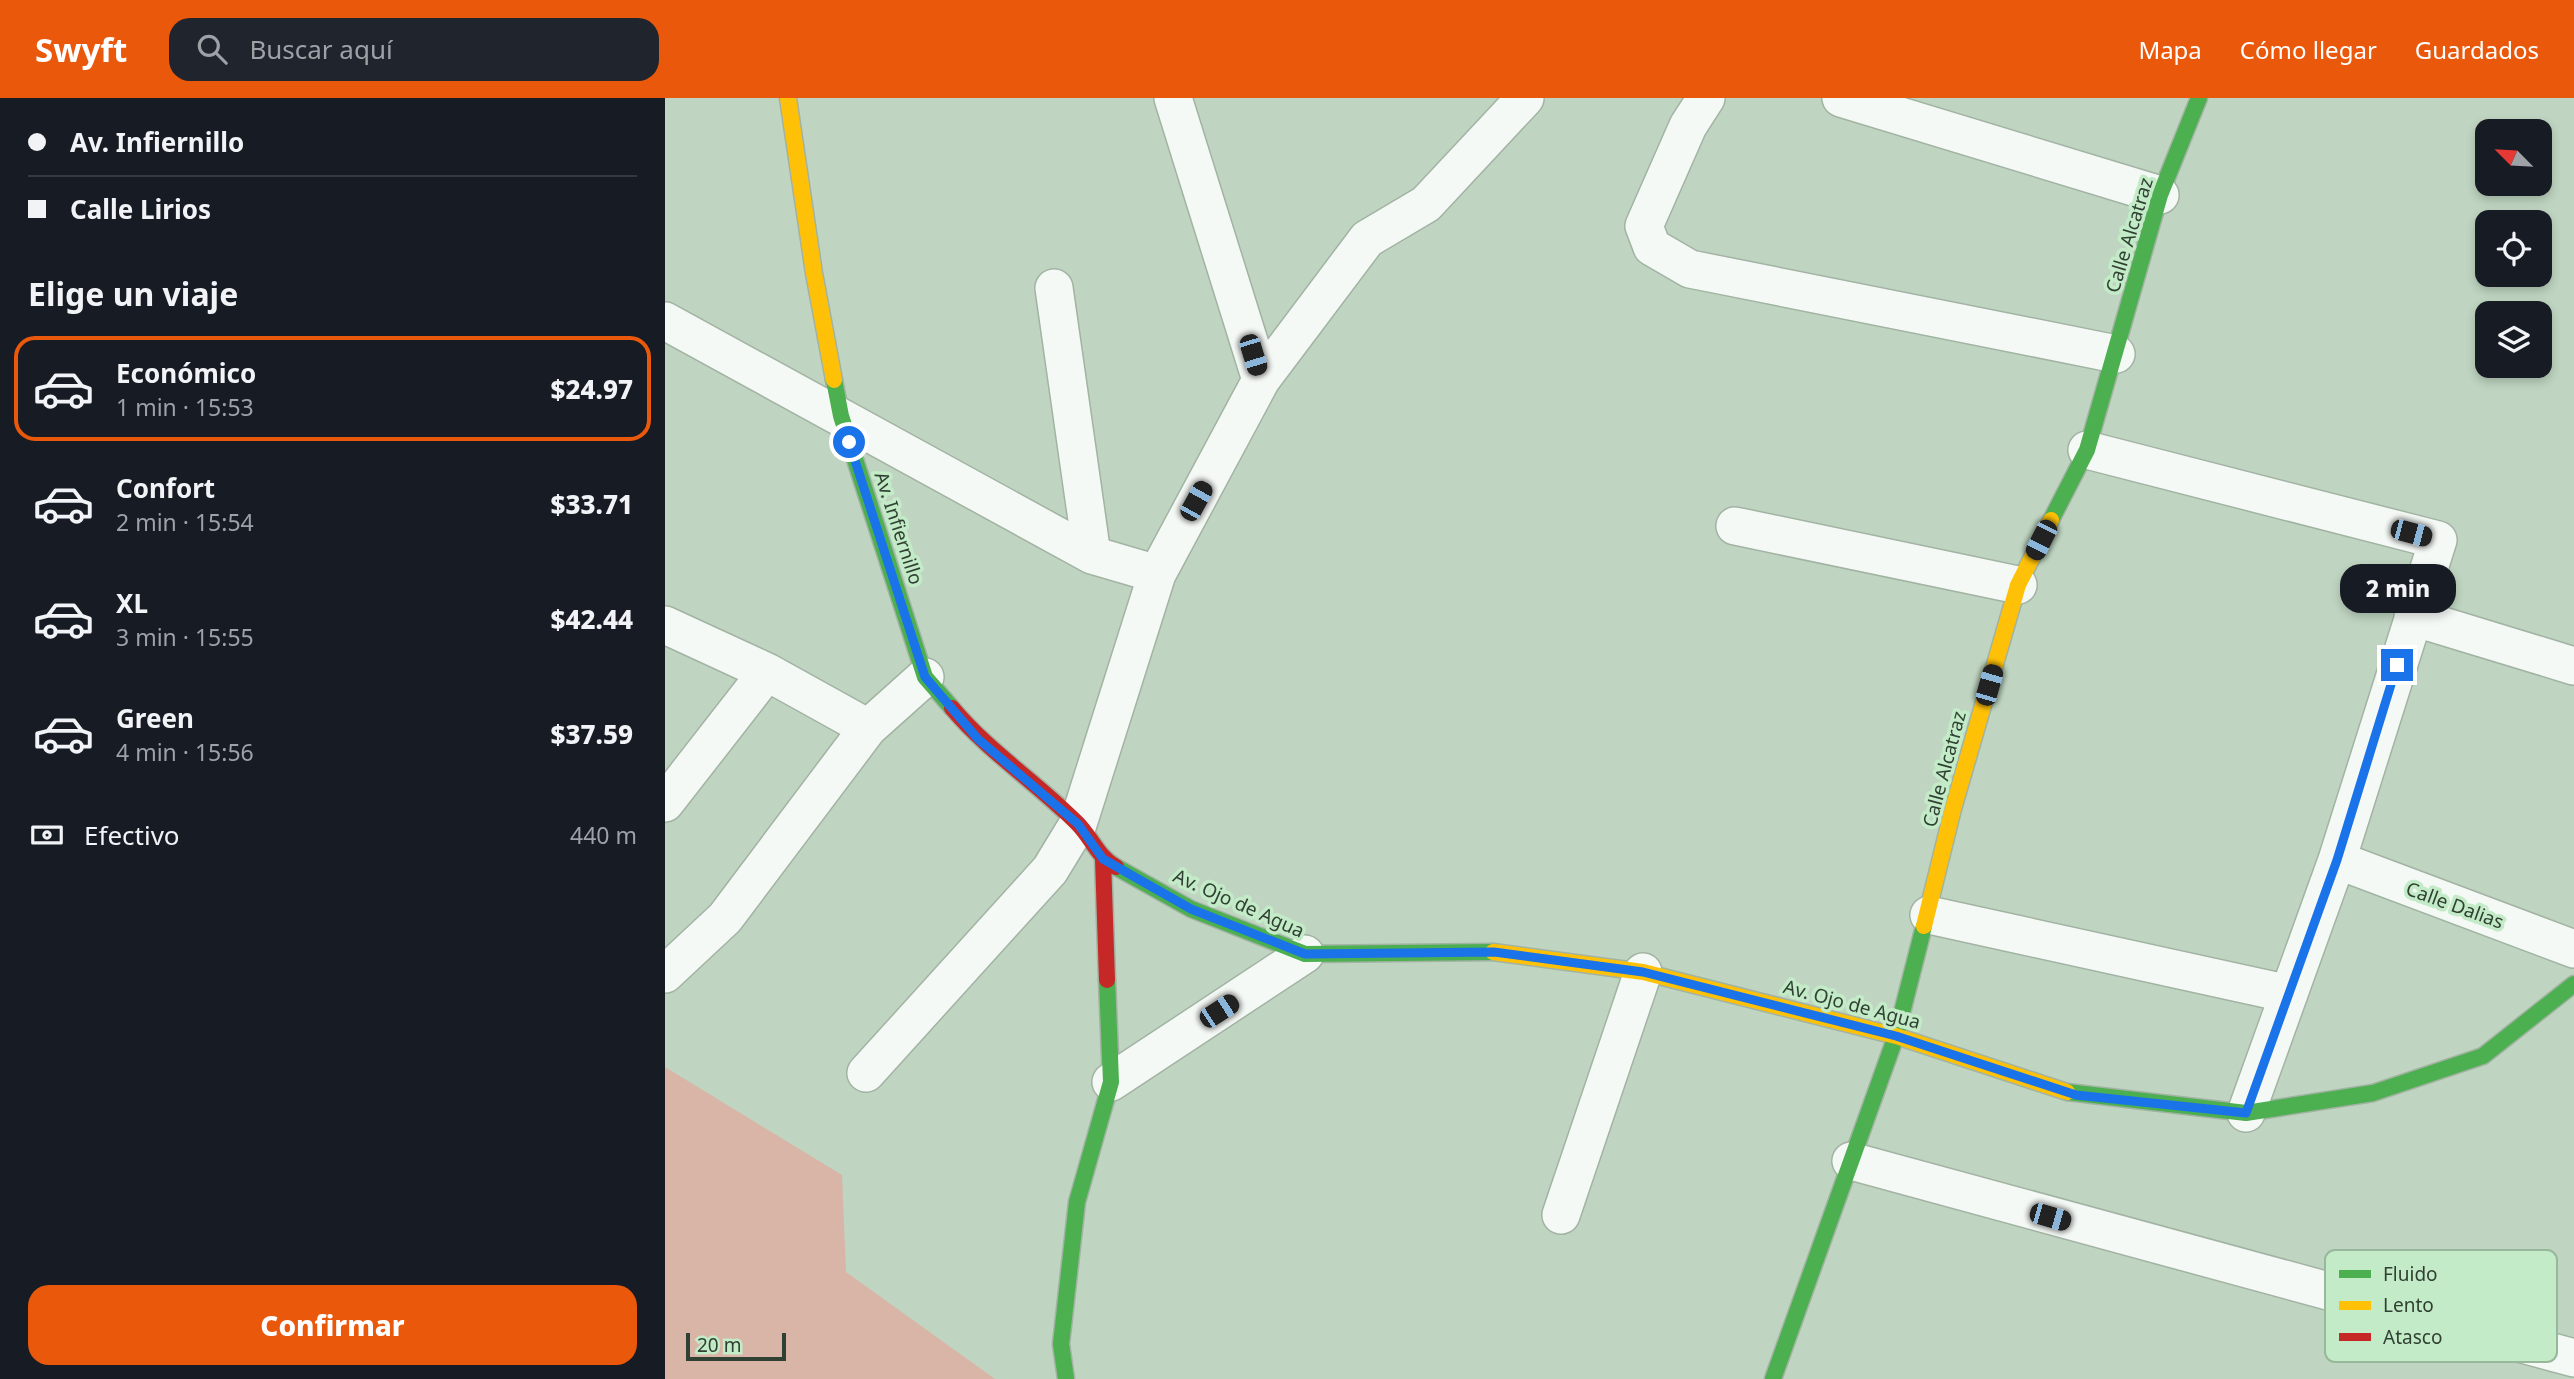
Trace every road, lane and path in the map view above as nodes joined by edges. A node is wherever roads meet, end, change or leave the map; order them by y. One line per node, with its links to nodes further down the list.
1 (787, 98): 12 (street, Av. Infiernillo)
2 (1173, 98): 11 (street)
3 (1525, 98): 11 (street)
4 (1706, 98): 10 (street)
5 (1841, 98): 7 (street)
6 (2199, 98): 7 (street, Calle Alcatraz)
7 (2160, 195): 10 (street, Calle Alcatraz)
8 (1054, 288): 15 (street)
9 (665, 321): 12 (street)
10 (2116, 354): 13 (street, Calle Alcatraz)
11 (1261, 380): 16 (street)
12 (841, 416): 15 (street); 22 (street, Av. Infiernillo)
13 (2087, 450): 17 (street, Calle Alcatraz); 18 (street)
14 (1735, 526): 17 (street)
15 (1092, 555): 16 (street)
16 (1157, 574): 25 (street)
17 (2018, 585): 28 (street, Calle Alcatraz)
18 (2413, 617): 20 (street); 27 (street)
19 (665, 625): 21 (street)
20 (2574, 666)
21 (767, 672): 23 (street); 24 (street)
22 (925, 677): 23 (street); 25 (street, Av. Infiernillo)
23 (868, 728): 32 (street)
24 (665, 803)
25 (1078, 824): 26 (street, Av. Infiernillo); 36 (street)
26 (1103, 859): 30 (street, Av. Ojo de Agua); 37 (street)
27 (2337, 860): 29 (street, Calle Dalias); 34 (street)
28 (1929, 915): 34 (street); 35 (street, Calle Alcatraz)
29 (2574, 949)
30 (1305, 954): 31 (street, Av. Ojo de Agua); 37 (street)
31 (1643, 972): 35 (street, Av. Ojo de Agua); 40 (street)
32 (665, 974)
33 (2574, 984): 38 (street, Av. Ojo de Agua)
34 (2289, 994): 38 (street)
35 (1896, 1036): 38 (street, Av. Ojo de Agua); 39 (street, Calle Alcatraz)
36 (866, 1073)
37 (1111, 1082): 44 (street)
38 (2246, 1113)
39 (1851, 1161): 41 (street); 45 (street, Calle Alcatraz)
40 (1561, 1214)
41 (2325, 1290)
42 (2557, 1353): 43 (street)
43 (2574, 1358)
44 (1066, 1379)
45 (1773, 1379)

